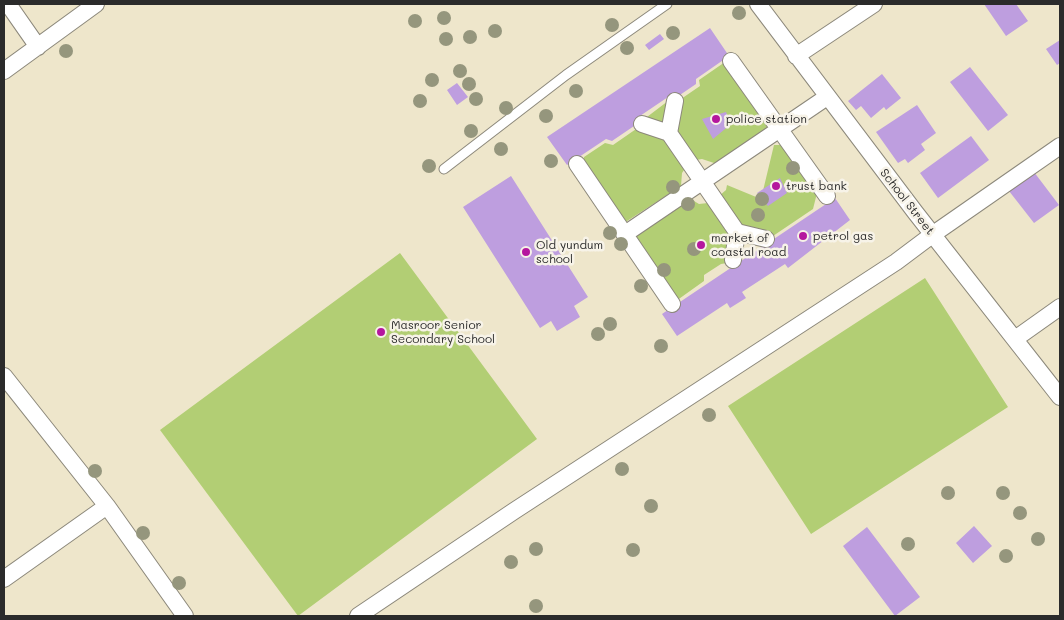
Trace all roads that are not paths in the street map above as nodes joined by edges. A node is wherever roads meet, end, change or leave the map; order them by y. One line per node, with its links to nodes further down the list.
1 (8, 4): 6 (street)
2 (96, 4): 6 (street)
3 (667, 4): 17 (lane)
4 (758, 4): 7 (street, School Street)
5 (874, 4): 7 (street)
6 (38, 47): 9 (street)
7 (796, 56): 10 (street, School Street)
8 (731, 61): 13 (street)
9 (4, 71)
10 (827, 97): 13 (street); 22 (street, School Street)
11 (675, 101): 14 (street)
12 (642, 124): 14 (street)
13 (780, 130): 18 (street); 19 (street)
14 (669, 133): 18 (street)
15 (1060, 146): 22 (street)
16 (577, 164): 21 (street)
17 (444, 168)
18 (702, 182): 20 (street); 21 (street)
19 (827, 196)
20 (738, 232): 23 (street); 24 (street)
21 (624, 234): 25 (street)
22 (932, 235): 27 (street, School Street); 33 (street)
23 (766, 239)
24 (733, 260)
25 (672, 304)
26 (1060, 307): 27 (street)
27 (1015, 339): 29 (street, School Street)
28 (4, 376): 30 (street)
29 (1060, 397)
30 (107, 506): 31 (street); 32 (street)
31 (4, 579)
32 (186, 616)
33 (358, 616)

